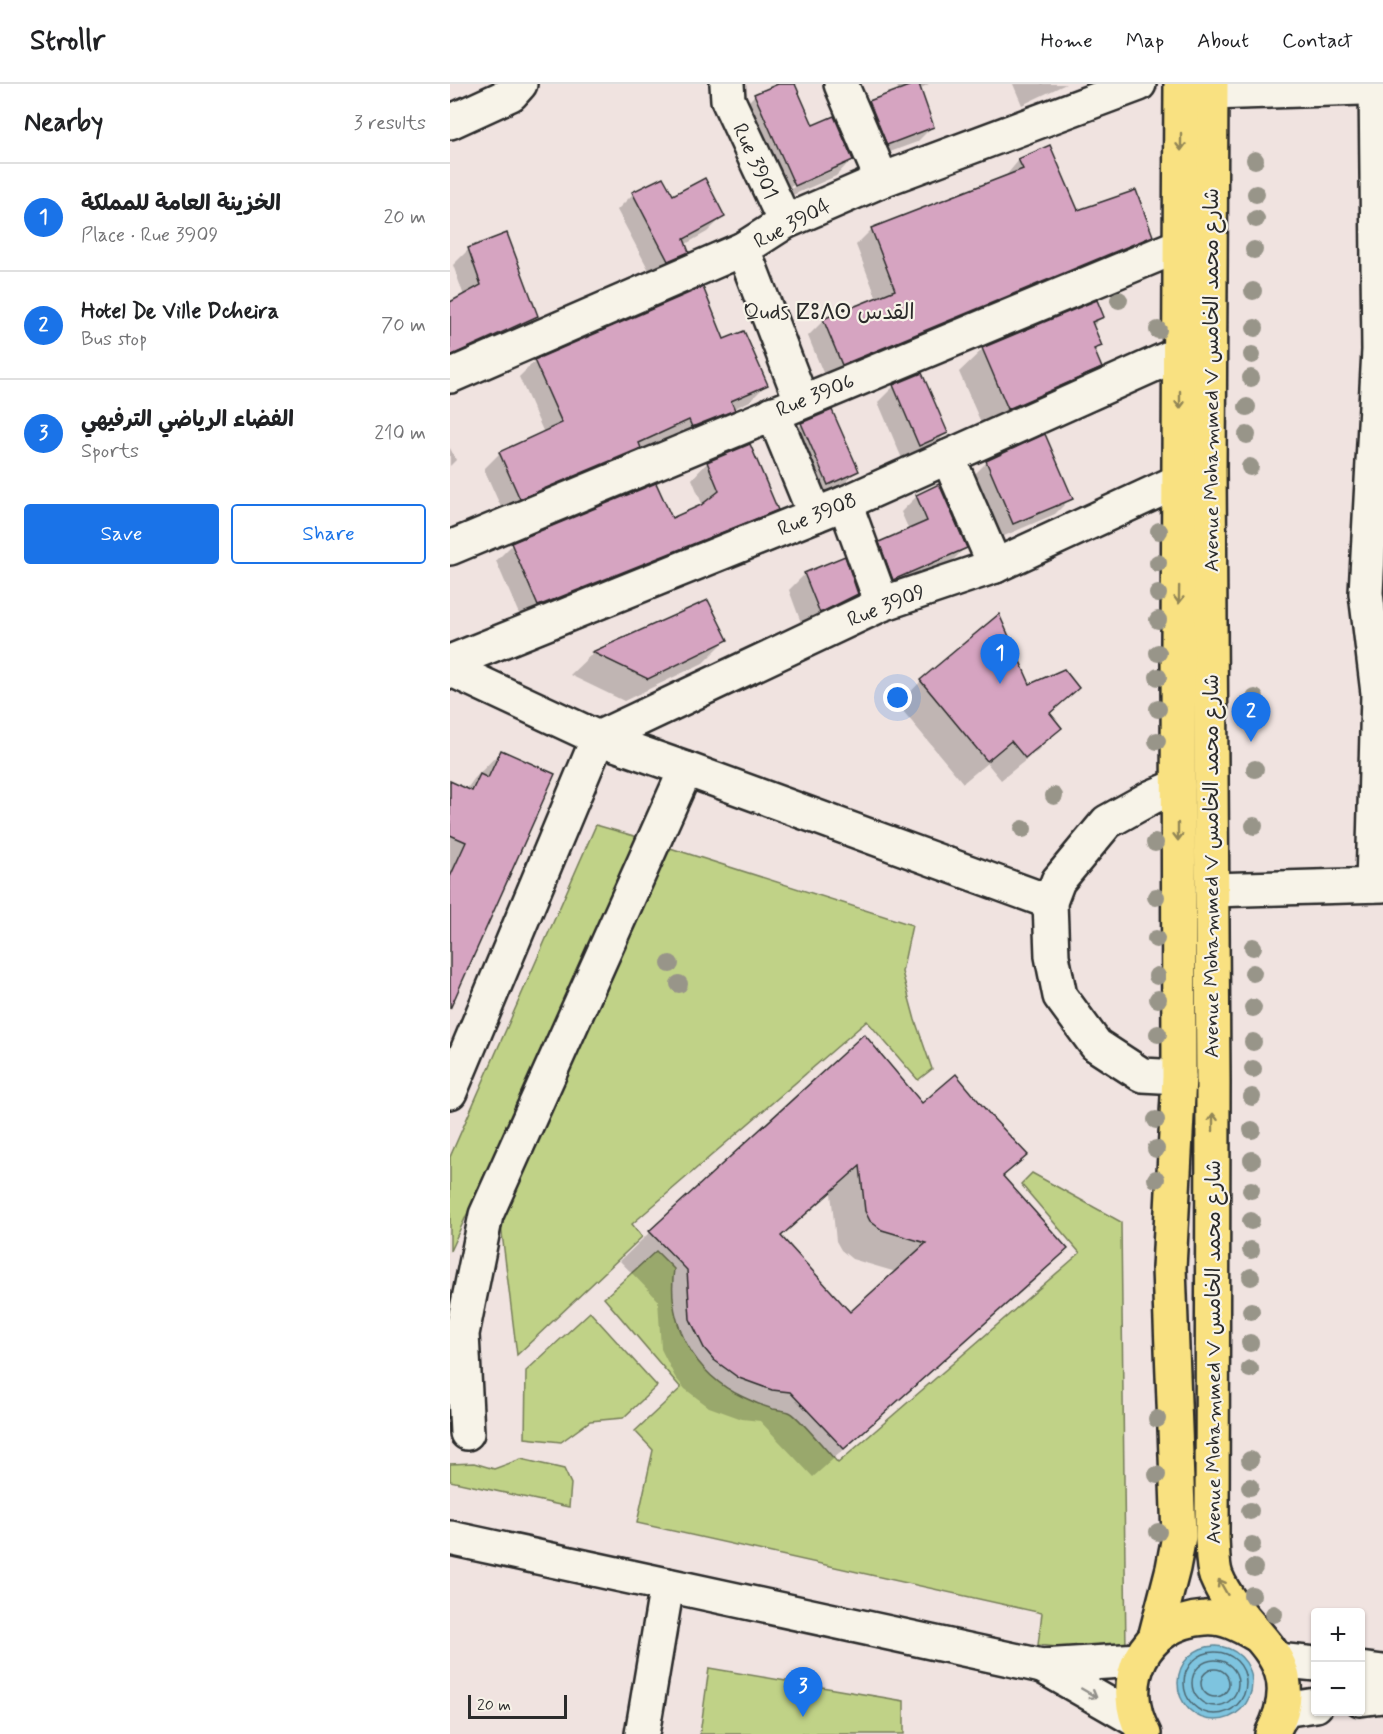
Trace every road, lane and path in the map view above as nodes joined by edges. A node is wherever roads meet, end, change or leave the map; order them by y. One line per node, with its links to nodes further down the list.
1 (520, 84): 7 (street)
2 (841, 84): 8 (street)
3 (1139, 84): 8 (street, Rue 3904)
4 (1376, 84): 5 (street); 25 (street)
5 (1201, 87): 10 (main road, Avenue Mohammed V شارع محمد الخامس, one-way to 10); 29 (main road, Avenue Mohammed V شارع محمد الخامس)
6 (727, 92): 9 (street, Rue 3901)
7 (450, 122)
8 (882, 180): 9 (street, Rue 3904)
9 (785, 222): 11 (street, Rue 3904)
10 (1180, 245): 12 (main road, Avenue Mohammed V شارع محمد الخامس); 14 (street, Rue 3906)
11 (743, 249): 13 (street, Rue 3904); 14 (street)
12 (1180, 354): 15 (street, Rue 3908); 16 (main road, Avenue Mohammed V شارع محمد الخامس, one-way to 16)
13 (450, 376)
14 (787, 406): 18 (street); 19 (street, Rue 3906)
15 (948, 457): 17 (street, Rue 3908); 20 (street)
16 (1179, 481): 20 (street, Rue 3909); 27 (main road, Avenue Mohammed V شارع محمد الخامس, one-way to 27)
17 (845, 503): 18 (street, Rue 3908); 21 (street)
18 (815, 515): 22 (street, Rue 3908)
19 (450, 548)
20 (995, 566): 21 (street, Rue 3909)
21 (882, 604): 24 (street, Rue 3909)
22 (450, 662)
23 (450, 669): 24 (street)
24 (598, 738): 26 (street); 32 (street)
25 (1380, 741): 28 (street)
26 (687, 769): 30 (street); 33 (street)
27 (1178, 786): 30 (street); 31 (main road, Avenue Mohammed V شارع محمد الخامس, one-way to 31)
28 (1378, 885): 29 (street)
29 (1212, 890): 36 (main road, Avenue Mohammed V شارع محمد الخامس, one-way to 29)
30 (1050, 902): 31 (street)
31 (1179, 1077): 37 (main road, Avenue Mohammed V شارع محمد الخامس)
32 (450, 1092)
33 (467, 1433)
34 (450, 1538): 35 (street)
35 (667, 1585): 39 (street); 47 (street)
36 (1267, 1647): 37 (main road); 38 (street); 45 (main road)
37 (1147, 1649): 39 (street); 46 (main road, Avenue Mohammed V شارع محمد الخامس)
38 (1311, 1662)
39 (1042, 1666): 46 (street, one-way to 46)
40 (1365, 1670): 41 (street)
41 (1383, 1672)
42 (1383, 1696): 43 (street)
43 (1365, 1698)
44 (1311, 1706): 45 (street)
45 (1276, 1725)
46 (1140, 1727)
47 (642, 1734)

